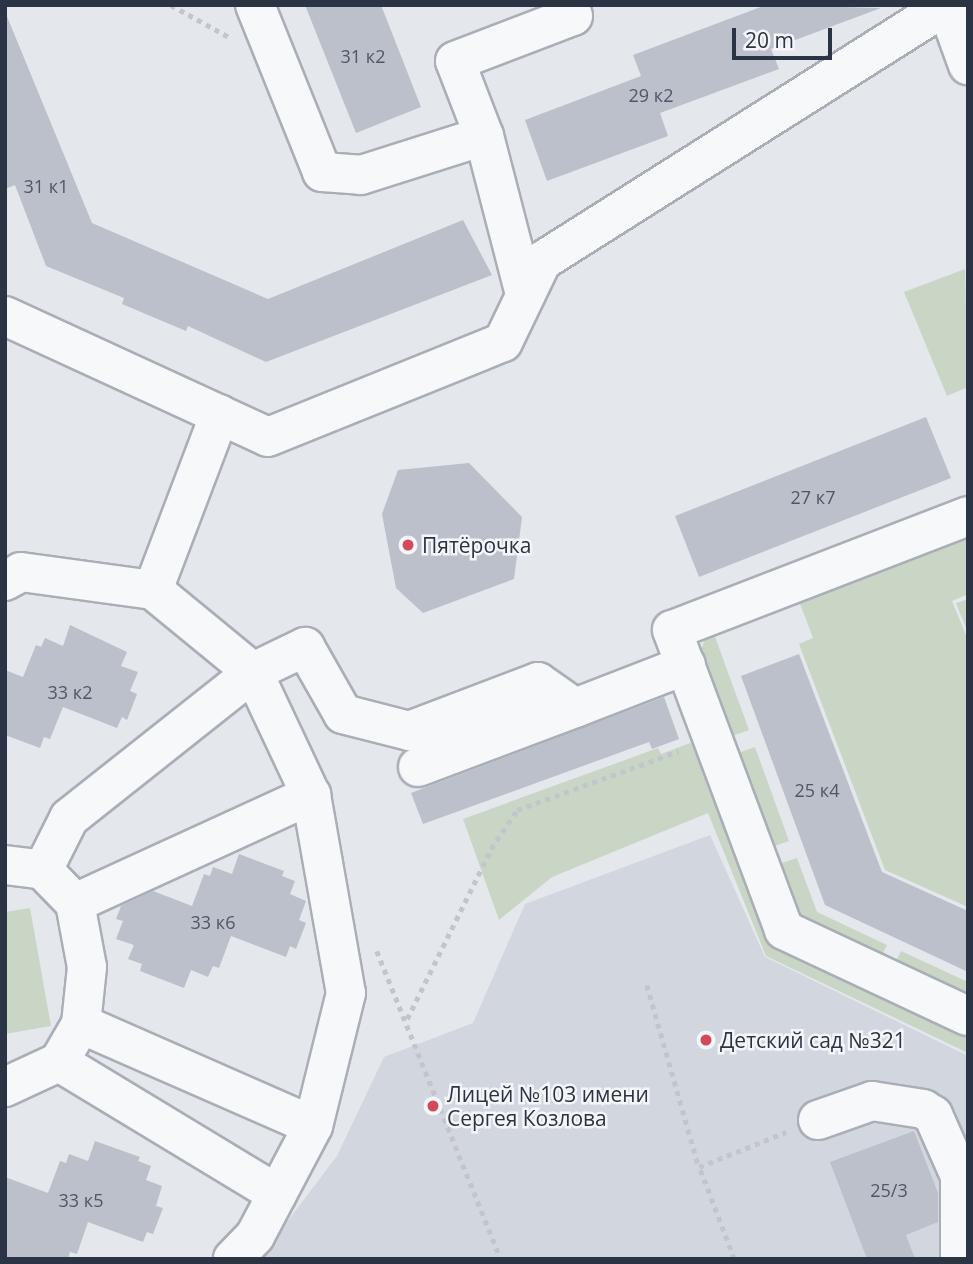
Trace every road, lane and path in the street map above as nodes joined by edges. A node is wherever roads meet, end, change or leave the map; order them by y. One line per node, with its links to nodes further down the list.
1 (256, 5): 5 (lane)
2 (569, 5): 5 (lane)
3 (947, 6): 4 (lane); 6 (lane)
4 (968, 65)
5 (484, 136): 6 (lane)
6 (525, 295): 8 (lane)
7 (5, 316): 8 (lane)
8 (220, 414): 11 (lane)
9 (968, 516): 12 (lane)
10 (5, 581): 11 (lane)
11 (153, 590): 13 (lane)
12 (685, 665): 14 (lane); 15 (lane)
13 (253, 672): 14 (lane); 17 (lane); 19 (lane)
14 (575, 708): 16 (lane)
15 (713, 739): 23 (lane); 24 (path)
16 (418, 768)
17 (311, 795): 20 (lane); 29 (lane)
18 (5, 865): 19 (lane)
19 (43, 870): 20 (lane)
20 (75, 903): 25 (lane)
21 (373, 946): 24 (path)
22 (647, 985): 30 (path)
23 (968, 1016)
24 (407, 1019): 34 (path)
25 (81, 1024): 26 (lane); 29 (lane)
26 (59, 1062): 27 (lane); 32 (lane)
27 (5, 1087)
28 (818, 1120): 30 (path); 31 (lane)
29 (313, 1126): 32 (lane)
30 (699, 1167): 35 (path)
31 (964, 1175): 36 (lane)
32 (278, 1194): 33 (lane)
33 (233, 1259)
34 (501, 1259)
35 (734, 1259)
36 (960, 1259)

